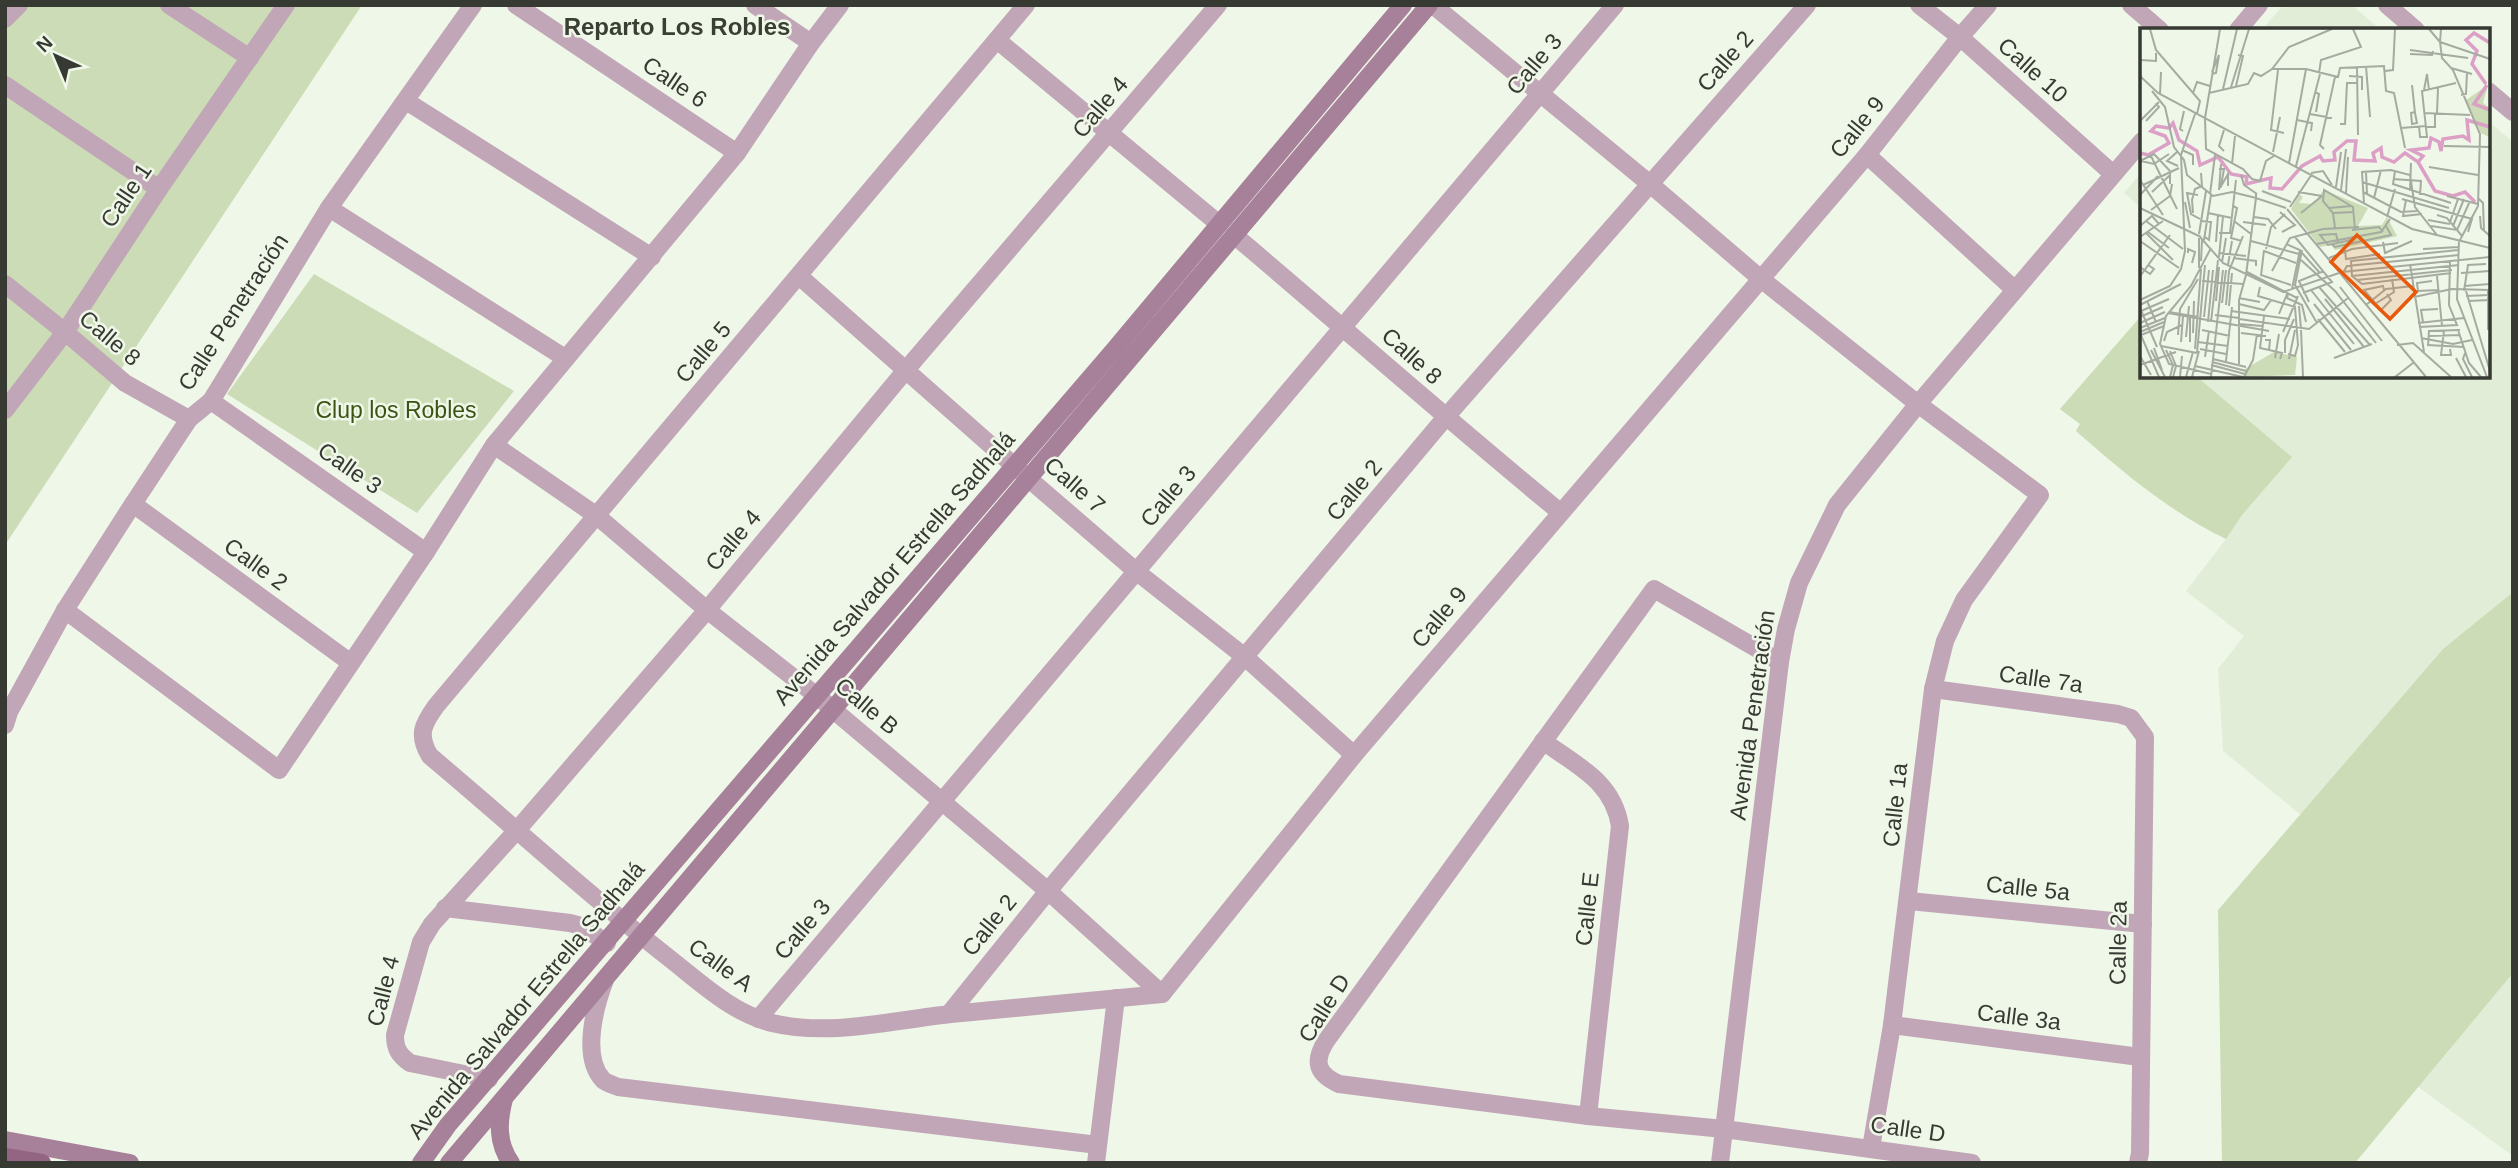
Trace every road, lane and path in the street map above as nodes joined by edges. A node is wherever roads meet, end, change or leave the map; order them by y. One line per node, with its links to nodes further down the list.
1 (19, 5): 19 (street)
2 (169, 5): 26 (street)
3 (286, 5): 26 (street, Calle 1)
4 (473, 5): 30 (street, Calle Penetración)
5 (516, 5): 34 (street, Calle 6)
6 (755, 5): 25 (street)
7 (840, 5): 25 (street)
8 (1026, 5): 24 (street, Calle 5)
9 (1218, 5): 32 (street, Calle 4)
10 (1403, 5): 40 (main road, Avenida Salvador Estrella Sadhalá)
11 (1431, 5): 28 (street); 40 (main road, Avenida Salvador Estrella Sadhalá)
12 (1615, 5): 28 (street, Calle 3)
13 (1807, 5): 37 (street, Calle 2)
14 (1919, 5): 23 (street, Calle 10)
15 (1989, 5): 23 (street, Calle 9)
16 (2131, 5): 20 (street)
17 (2259, 5): 21 (street)
18 (2387, 5): 22 (street)
19 (5, 19)
20 (2158, 28)
21 (2240, 28)
22 (2414, 28)
23 (1960, 37): 35 (street, Calle 9); 36 (street, Calle 10)
24 (997, 40): 32 (street, Calle 8); 42 (street, Calle 5)
25 (811, 43): 34 (street)
26 (250, 58): 38 (street, Calle 1)
27 (5, 85): 38 (street)
28 (1541, 93): 37 (street); 46 (street, Calle 3)
29 (2490, 93): 31 (street)
30 (406, 101): 39 (street, Calle Penetración); 41 (street)
31 (2513, 112)
32 (1110, 134): 40 (street, Calle 8); 49 (street, Calle 4)
33 (2140, 143): 36 (street, Avenida Penetración)
34 (737, 153): 41 (street)
35 (1867, 155): 43 (street, Calle 9); 45 (street)
36 (2113, 174): 45 (street, Avenida Penetración)
37 (1650, 184): 43 (street); 53 (street, Calle 2)
38 (159, 189): 47 (street, Calle 1)
39 (329, 208): 48 (street); 50 (street, Calle Penetración)
40 (1226, 230): 46 (street, Calle 8); 56 (main road, Avenida Salvador Estrella Sadhalá); 57 (main road, Avenida Salvador Estrella Sadhalá)
41 (652, 257): 48 (street)
42 (799, 276): 49 (street, Calle 7); 60 (street, Calle 5)
43 (1761, 279): 51 (street); 59 (street, Calle 9)
44 (5, 284): 47 (street, Calle 8)
45 (2015, 290): 51 (street, Avenida Penetración)
46 (1343, 327): 53 (street, Calle 8); 62 (street, Calle 3)
47 (65, 332): 52 (street, Calle 1); 54 (street, Calle 8)
48 (565, 358): 55 (street)
49 (905, 371): 56 (street, Calle 7); 64 (street, Calle 4)
50 (211, 401): 54 (street, Calle Penetración); 61 (street, Calle 3)
51 (1917, 404): 66 (street, Avenida Penetración); 68 (street, Calle 1a)
52 (5, 410)
53 (1445, 418): 59 (street, Calle 8); 65 (street, Calle 2)
54 (188, 419): 58 (street, Calle Penetración)
55 (494, 445): 60 (street, Calle B); 61 (street)
56 (1015, 465): 57 (street, Calle 7); 69 (main road, Avenida Salvador Estrella Sadhalá)
57 (1029, 479): 62 (street, Calle 7); 70 (main road, Avenida Salvador Estrella Sadhalá)
58 (133, 504): 63 (street, Calle Penetración); 67 (street, Calle 2)
59 (1560, 512): 75 (street, Calle 9)
60 (597, 516): 64 (street, Calle B); 73 (street, Calle 5)
61 (426, 552): 67 (street)
62 (1137, 572): 65 (street, Calle 7); 76 (street, Calle 3)
63 (65, 610): 67 (street); 71 (street, Calle Penetración)
64 (707, 610): 69 (street, Calle B); 77 (street, Calle 4)
65 (1245, 657): 75 (street, Calle 7); 78 (street, Calle 2)
66 (1780, 662): 74 (street, Calle D); 95 (street, Avenida Penetración)
67 (351, 663)
68 (1933, 690): 72 (street, Calle 7a); 79 (street, Calle 1a)
69 (817, 696): 70 (street, Calle B); 81 (main road, Avenida Salvador Estrella Sadhalá)
70 (832, 708): 76 (street, Calle B); 83 (main road, Avenida Salvador Estrella Sadhalá)
71 (5, 725)
72 (2140, 726): 82 (street, Calle 2a)
73 (422, 733): 77 (street, Calle A)
74 (1543, 741): 94 (street, Calle E); 94 (street, Calle D)
75 (1354, 755): 86 (street, Calle 9)
76 (943, 803): 78 (street, Calle B); 89 (street, Calle 3)
77 (518, 829): 80 (street, Calle 4); 81 (street, Calle A)
78 (1048, 891): 86 (street, Calle B); 88 (street, Calle 2)
79 (1909, 901): 82 (street, Calle 5a); 90 (street, Calle 1a)
80 (445, 908): 84 (street); 92 (street, Calle 4)
81 (624, 922): 83 (street, Calle A); 84 (main road, Avenida Salvador Estrella Sadhalá)
82 (2143, 924): 91 (street, Calle 2a)
83 (641, 936): 85 (main road, Avenida Salvador Estrella Sadhalá); 89 (street, Calle A)
84 (607, 943): 92 (main road, Avenida Salvador Estrella Sadhalá)
85 (606, 977): 93 (main road, Avenida Salvador Estrella Sadhalá); 98 (street)
86 (1162, 994): 87 (street, Calle A)
87 (1116, 998): 88 (street, Calle A); 98 (street)
88 (949, 1014): 89 (street, Calle A)
89 (758, 1018)
90 (1892, 1026): 91 (street, Calle 3a); 97 (street, Calle 1a)
91 (2140, 1057): 107 (street, Calle 2a)
92 (489, 1079): 102 (main road, Avenida Salvador Estrella Sadhalá)
93 (505, 1095): 103 (main road, Avenida Salvador Estrella Sadhalá); 104 (main road)
94 (1588, 1116): 95 (street, Calle D)
95 (1724, 1129): 97 (street, Calle D); 105 (street, Avenida Penetración)
96 (5, 1140): 101 (main road)
97 (1871, 1148): 106 (street, Calle D)
98 (1097, 1154)
99 (5, 1157): 100 (main road)
100 (43, 1163)
101 (130, 1163)
102 (421, 1163)
103 (449, 1163)
104 (511, 1163)
105 (1720, 1163)
106 (1972, 1163)
107 (2138, 1163)

